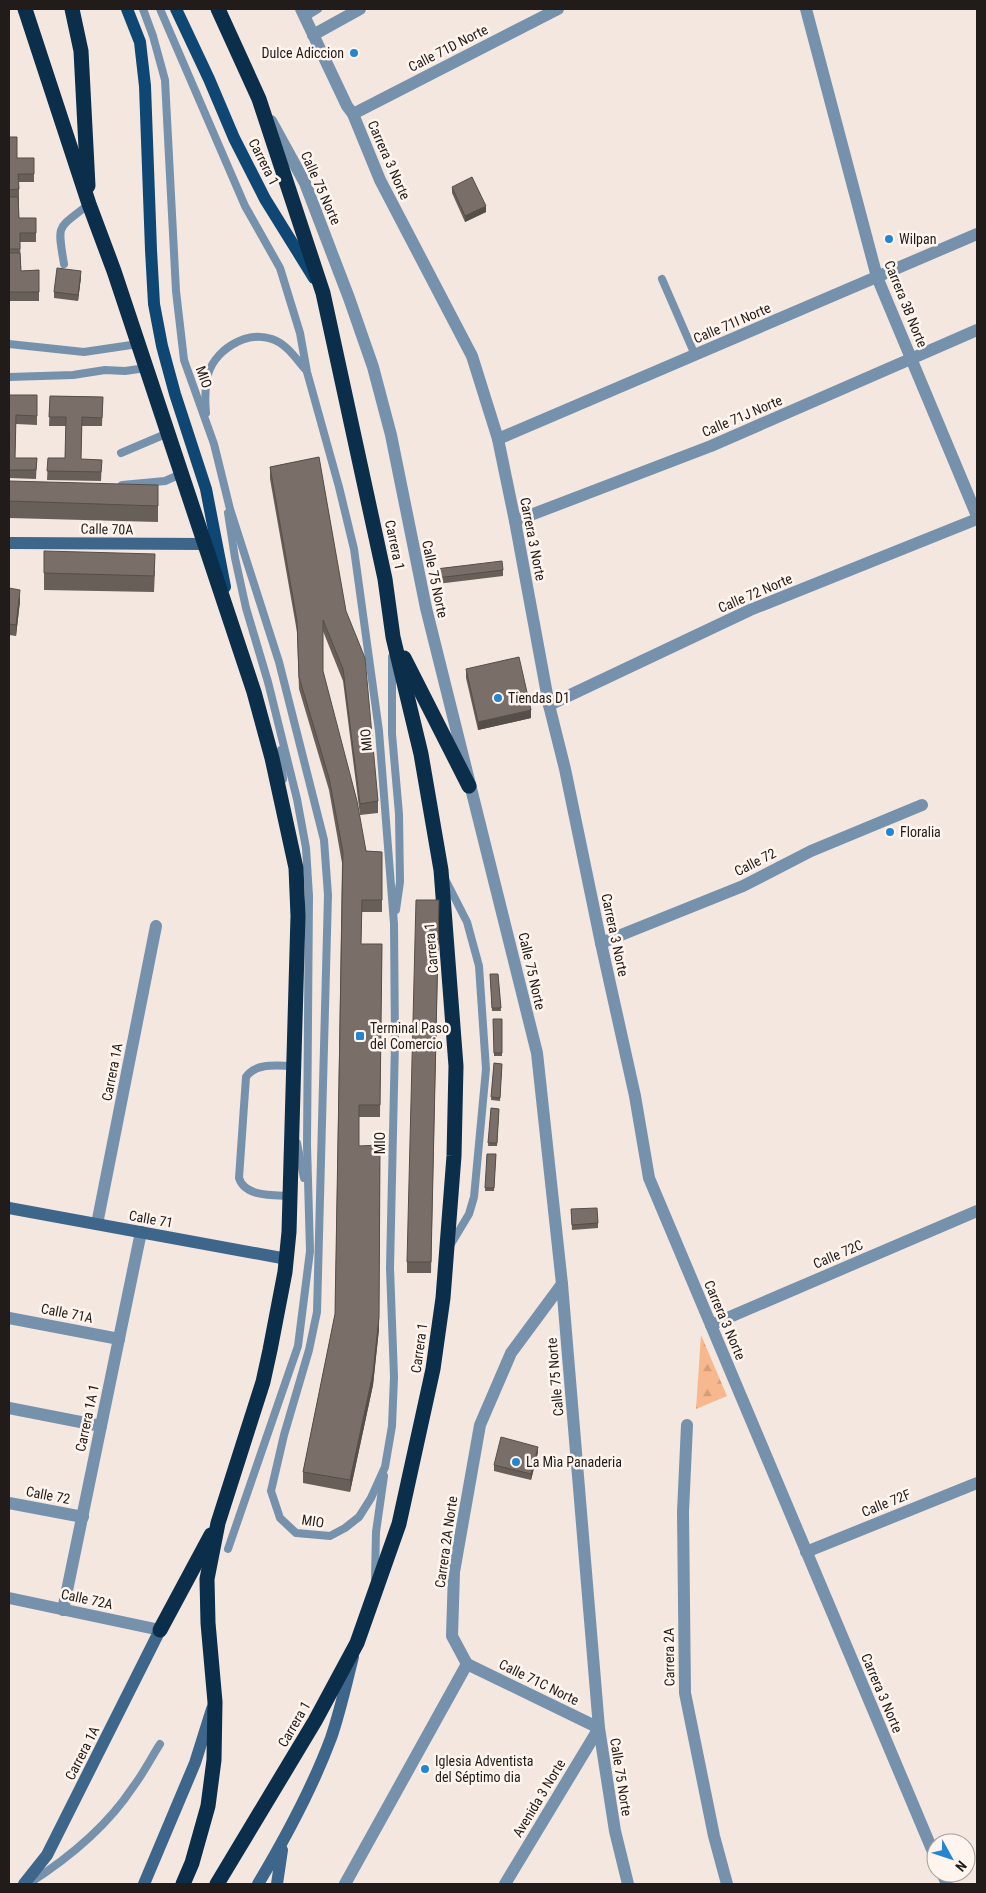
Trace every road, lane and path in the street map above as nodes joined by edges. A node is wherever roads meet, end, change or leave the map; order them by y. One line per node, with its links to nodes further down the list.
1 (25, 9): 16 (highway)
2 (72, 9): 16 (highway)
3 (127, 9): 41 (main road)
4 (142, 9): 30 (lane, MIO)
5 (160, 9): 28 (lane, MIO)
6 (176, 9): 21 (main road, Carrera 1)
7 (218, 9): 14 (highway)
8 (318, 9): 12 (lane)
9 (360, 9): 13 (street)
10 (558, 9): 15 (street, Calle 71D Norte)
11 (806, 9): 19 (street, Carrera 3B Norte)
12 (303, 13): 13 (street, Carrera 3 Norte)
13 (312, 35): 15 (street, Carrera 3 Norte)
14 (259, 99): 21 (highway); 45 (street, Calle 75 Norte)
15 (353, 114): 32 (street, Carrera 3 Norte)
16 (89, 204): 18 (lane); 24 (highway)
17 (977, 234): 19 (street, Calle 71I Norte)
18 (64, 264)
19 (877, 277): 25 (street, Calle 71I Norte); 26 (street, Carrera 3B Norte)
20 (662, 279): 25 (lane)
21 (323, 293): 42 (highway, Carrera 1)
22 (977, 330): 26 (street, Calle 71J Norte)
23 (9, 344): 24 (lane)
24 (138, 344): 27 (highway)
25 (695, 355): 32 (street, Calle 71I Norte)
26 (912, 358): 37 (street, Carrera 3B Norte); 38 (street, Calle 71J Norte)
27 (146, 368): 29 (lane); 31 (highway)
28 (307, 372): 30 (lane); 49 (lane, MIO)
29 (9, 377)
30 (206, 420): 34 (lane, MIO)
31 (168, 433): 33 (lane); 35 (highway)
32 (498, 439): 38 (street, Carrera 3 Norte)
33 (121, 453)
34 (220, 472): 44 (lane); 69 (lane, MIO)
35 (181, 474): 36 (lane); 40 (highway)
36 (121, 485)
37 (977, 518): 43 (street, Calle 72 Norte)
38 (516, 522): 43 (street, Carrera 3 Norte)
39 (9, 543): 40 (street, Calle 70A)
40 (205, 544): 41 (highway)
41 (232, 624): 47 (highway)
42 (393, 637): 45 (highway); 48 (highway, Carrera 1); 49 (lane)
43 (549, 705): 51 (street, Carrera 3 Norte)
44 (280, 731): 47 (lane); 55 (lane)
45 (470, 786): 62 (street, Calle 75 Norte)
46 (922, 805): 51 (street, Calle 72)
47 (286, 816): 52 (highway)
48 (441, 870): 60 (highway, Carrera 1); 60 (lane)
49 (394, 924): 69 (lane, MIO)
50 (156, 926): 58 (street, Carrera 1A)
51 (601, 943): 64 (street, Carrera 3 Norte)
52 (294, 1066): 53 (highway); 54 (lane)
53 (293, 1121): 54 (highway); 55 (lane)
54 (290, 1196): 61 (highway)
55 (308, 1199): 74 (lane)
56 (9, 1208): 58 (street, Calle 71)
57 (977, 1211): 64 (street, Calle 72C)
58 (97, 1224): 59 (street, Calle 71)
59 (141, 1232): 61 (street, Calle 71); 65 (street, Carrera 1A 1)
60 (446, 1252): 76 (highway, Carrera 1)
61 (287, 1259): 73 (highway)
62 (562, 1284): 81 (street, Carrera 2A Norte); 83 (street, Calle 75 Norte)
63 (9, 1318): 65 (street, Calle 71A)
64 (711, 1325): 75 (street, Carrera 3 Norte)
65 (119, 1339): 68 (street, Carrera 1A 1)
66 (9, 1408): 68 (street)
67 (687, 1425): 97 (street, Carrera 2A)
68 (101, 1426): 72 (street, Carrera 1A 1)
69 (385, 1467): 76 (lane)
70 (977, 1483): 75 (street, Calle 72F)
71 (9, 1503): 72 (street, Calle 72)
72 (82, 1517): 78 (street, Carrera 1A 1)
73 (218, 1523): 79 (highway); 82 (highway)
74 (228, 1549)
75 (806, 1552): 85 (street, Carrera 3 Norte)
76 (374, 1597): 80 (highway, Carrera 1)
77 (9, 1598): 78 (street, Calle 72A)
78 (64, 1610): 79 (street, Calle 72A)
79 (160, 1630): 87 (street, Carrera 1A)
80 (357, 1643): 86 (street); 91 (highway, Carrera 1)
81 (467, 1664): 83 (street, Calle 71C Norte); 94 (street)
82 (215, 1702): 89 (street); 90 (highway)
83 (599, 1728): 95 (street, Avenida 3 Norte); 96 (street, Calle 75 Norte)
84 (160, 1744): 88 (lane)
85 (926, 1835)
86 (284, 1841): 92 (street); 93 (street)
87 (24, 1884)
88 (28, 1884)
89 (144, 1884)
90 (183, 1884)
91 (217, 1884)
92 (258, 1884)
93 (277, 1884)
94 (345, 1884)
95 (505, 1884)
96 (628, 1884)
97 (727, 1884)

